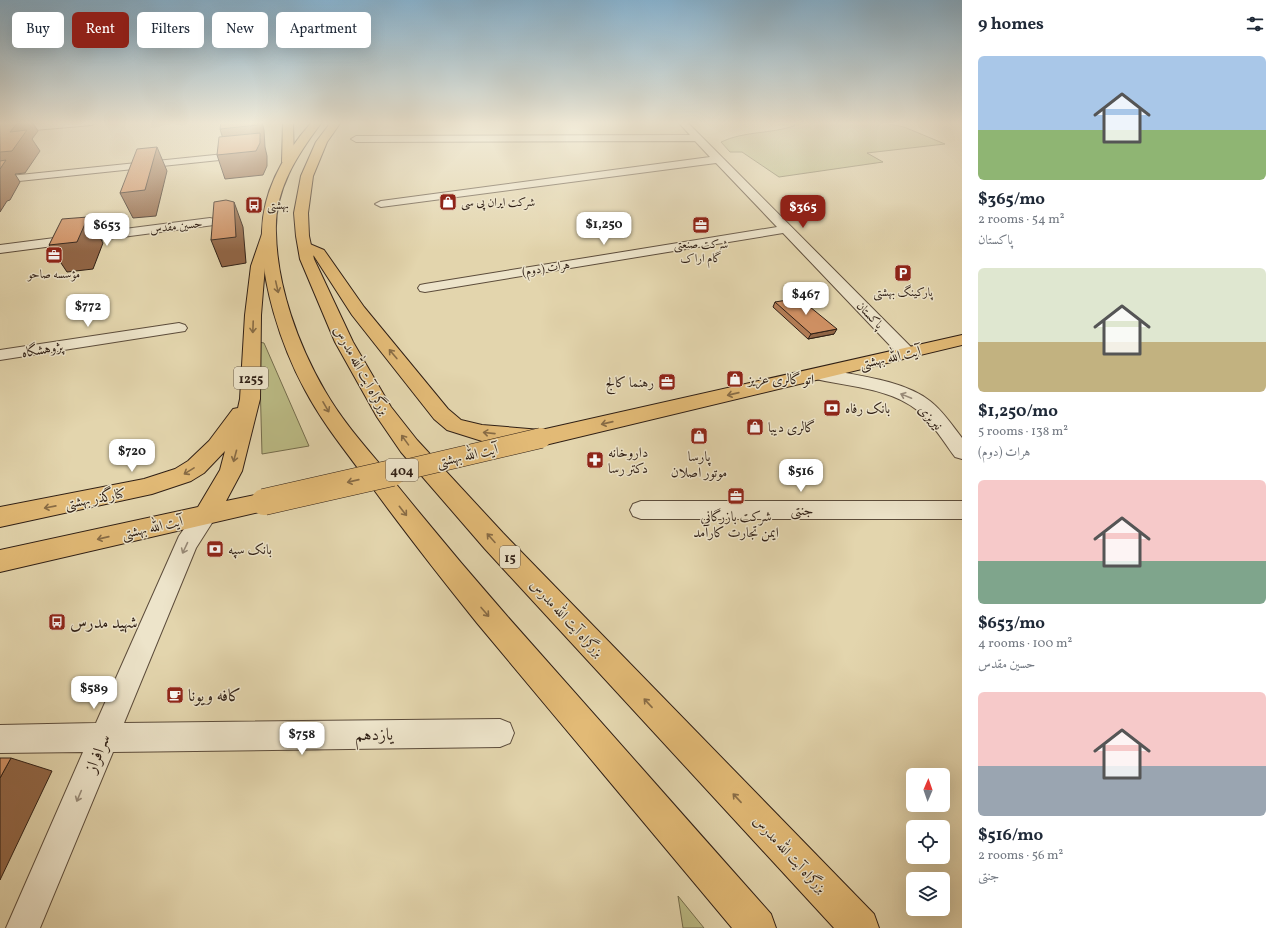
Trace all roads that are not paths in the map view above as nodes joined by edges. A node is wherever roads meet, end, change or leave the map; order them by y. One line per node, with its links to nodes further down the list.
1 (140, 165): 6 (street)
2 (287, 165): 10 (main road)
3 (312, 165): 11 (main road, بزرگراه آیت الله مدرس / 15)
4 (678, 165): 7 (street)
5 (724, 165): 9 (street, پاکستان)
6 (0, 180)
7 (381, 204)
8 (210, 222): 12 (street, حسین مقدس)
9 (787, 229): 13 (street, هرات (دوم)); 16 (street, پاکستان)
10 (269, 234): 20 (main road, 1255, one-way to 20); 32 (main road, one-way to 32)
11 (305, 246): 21 (main road, one-way to 11); 33 (main road, بزرگراه آیت الله مدرس / 15, one-way to 11)
12 (0, 249)
13 (425, 288)
14 (179, 328): 17 (street, پژوهشگاه)
15 (962, 340): 16 (main road, آیت الله بهشتی / 404)
16 (907, 353): 18 (main road, آیت الله بهشتی / 404)
17 (0, 355)
18 (818, 374): 19 (street, آیت الله بهشتی); 21 (main road, آیت الله بهشتی / 404, one-way to 21)
19 (846, 380): 22 (street, نیریزی, one-way to 19)
20 (250, 399): 25 (main road, 1255, one-way to 25); 26 (main road, کنارگذر بهشتی, one-way to 26)
21 (541, 438): 25 (main road, آیت الله بهشتی / 404, one-way to 25, bridge)
22 (962, 452)
23 (641, 510): 24 (street, جنتی)
24 (962, 510)
25 (206, 515): 27 (main road, آیت الله بهشتی / 404, one-way to 27); 29 (street, سرافراز / 1255, one-way to 29)
26 (0, 517)
27 (0, 561)
28 (500, 733): 29 (street, یازدهم)
29 (104, 738): 30 (street, یازدهم); 31 (street, سرافراز / 1255, one-way to 31)
30 (0, 739)
31 (23, 928)
32 (757, 928)
33 (860, 928)

